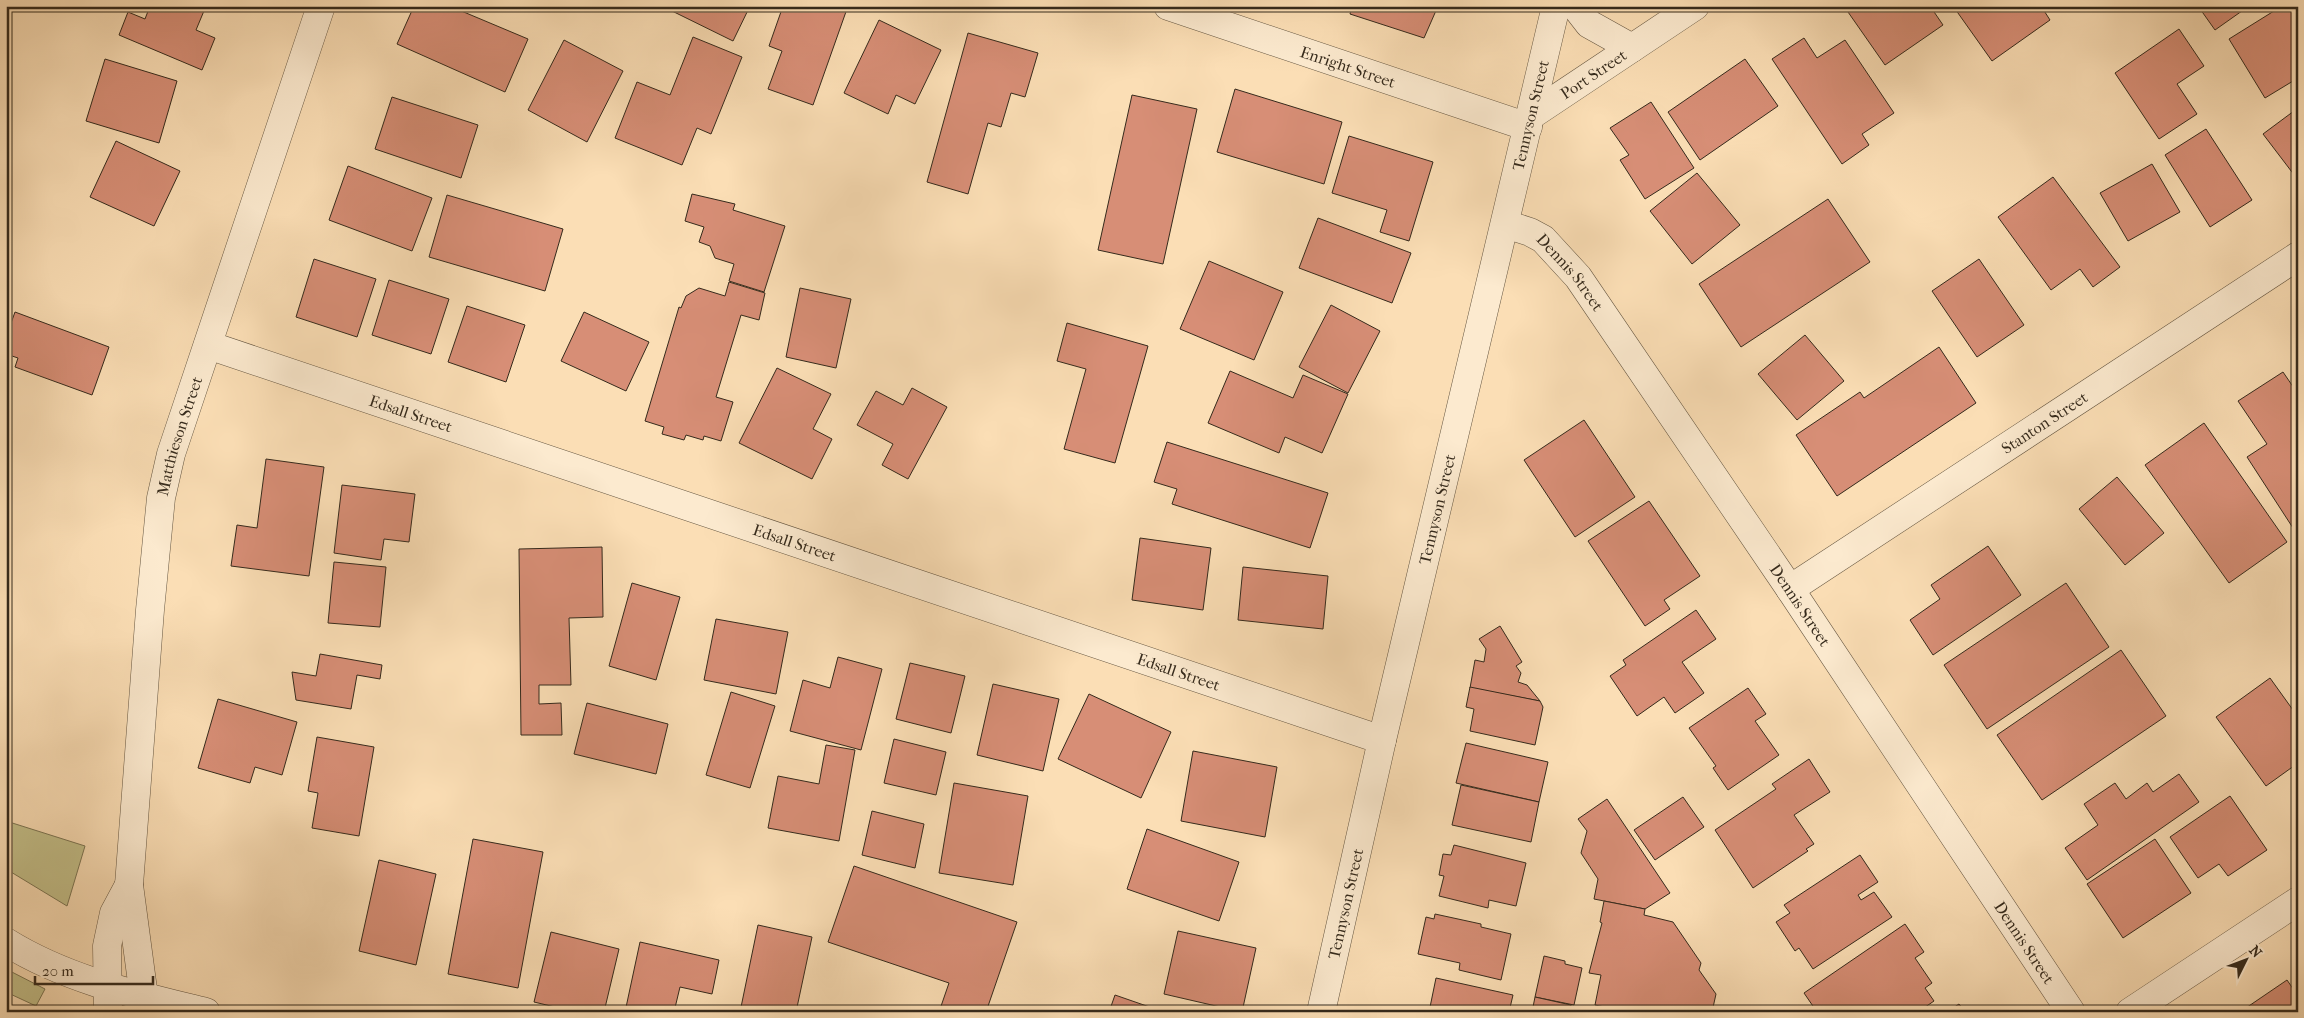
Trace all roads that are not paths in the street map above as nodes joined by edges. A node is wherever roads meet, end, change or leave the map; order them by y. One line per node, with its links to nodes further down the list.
1 (321, 6): 10 (street, Matthieson Street)
2 (1168, 6): 7 (street, Enright Street)
3 (1556, 6): 7 (street, Tennyson Street)
4 (1575, 6): 6 (street, Port Street)
5 (1696, 6): 6 (street, Port Street)
6 (1632, 48): 7 (street, Port Street)
7 (1529, 121): 8 (street, Tennyson Street)
8 (1505, 224): 11 (street, Dennis Street); 12 (street, Tennyson Street)
9 (2298, 256): 11 (street, Stanton Street)
10 (208, 345): 12 (street, Edsall Street); 13 (street, Matthieson Street)
11 (1790, 589): 20 (street, Dennis Street)
12 (1382, 740): 19 (street, Tennyson Street)
13 (129, 884): 16 (street, Matthieson Street); 17 (street, Matthieson Street)
14 (2298, 901): 21 (street)
15 (6, 942): 16 (street)
16 (107, 999): 17 (street)
17 (145, 1004): 18 (street)
18 (206, 1012)
19 (1321, 1012)
20 (2071, 1012)
21 (2130, 1012)

